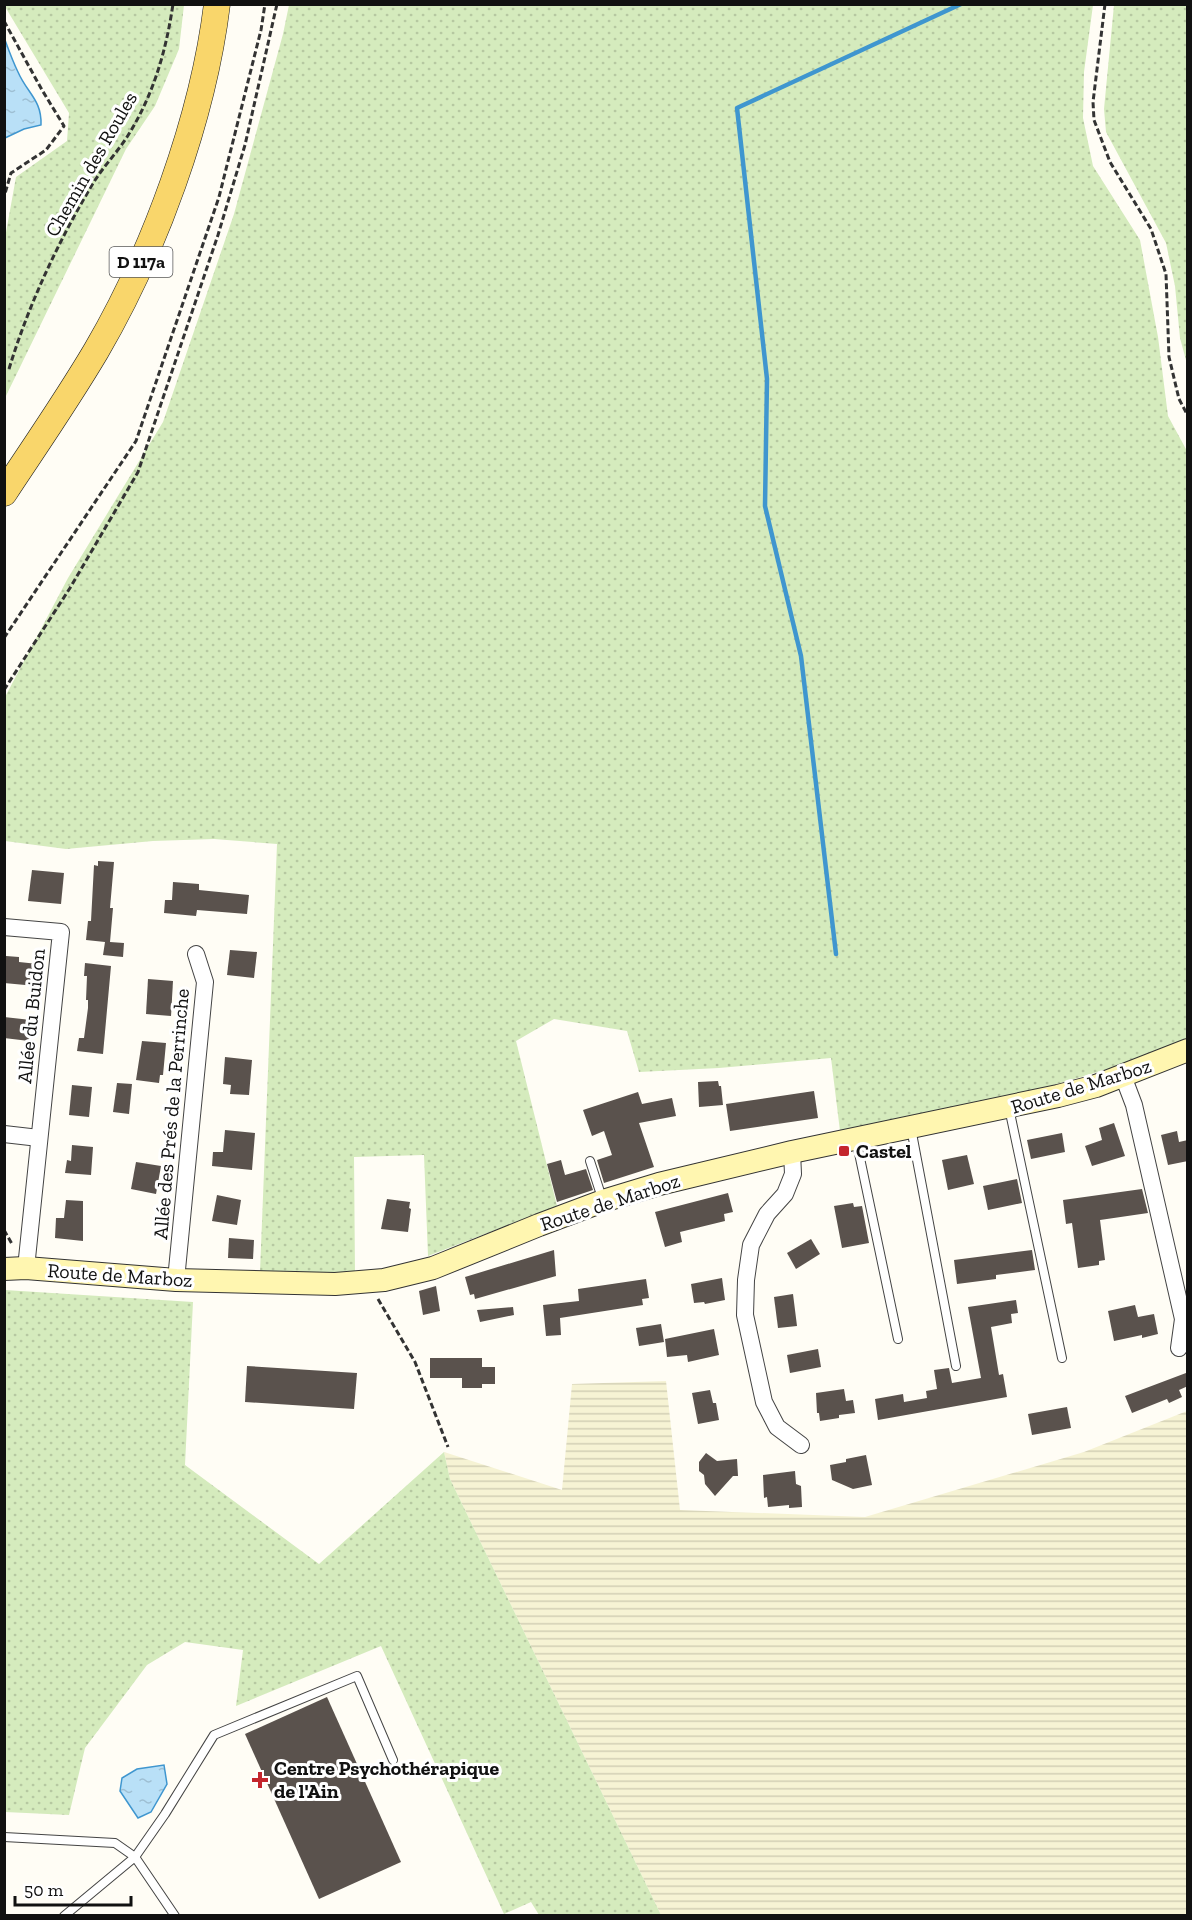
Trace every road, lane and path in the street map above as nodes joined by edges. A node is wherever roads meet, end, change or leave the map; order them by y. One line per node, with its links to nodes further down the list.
1 (173, 4): 8 (path, Chemin des Roules)
2 (217, 4): 10 (main road, D 117a)
3 (265, 4): 11 (path)
4 (277, 4): 12 (path)
5 (1105, 4): 9 (path)
6 (4, 21): 7 (path)
7 (4, 197)
8 (9, 369)
9 (1188, 416)
10 (4, 493)
11 (4, 638)
12 (4, 690)
13 (4, 927): 20 (street, Allée du Buidon)
14 (196, 954): 26 (street, Allée des Prés de la Perrinche)
15 (1187, 1052): 16 (main road, Route de Marboz)
16 (1123, 1076): 17 (main road, Route de Marboz); 29 (street)
17 (1009, 1108): 18 (main road, Route de Marboz); 30 (lane)
18 (911, 1127): 21 (main road, Route de Marboz); 31 (lane)
19 (4, 1134): 20 (street)
20 (39, 1138): 25 (street, Allée du Buidon)
21 (856, 1138): 22 (main road, Route de Marboz); 28 (lane)
22 (792, 1152): 24 (main road, Route de Marboz); 32 (street)
23 (590, 1161): 24 (lane)
24 (603, 1201): 27 (main road, Route de Marboz)
25 (12, 1267): 26 (main road, Route de Marboz)
26 (176, 1280): 27 (main road, Route de Marboz)
27 (368, 1282): 33 (path)
28 (898, 1339)
29 (1179, 1348)
30 (1062, 1358)
31 (956, 1366)
32 (801, 1445)
33 (448, 1447)
34 (393, 1760): 36 (lane)
35 (4, 1837): 36 (lane)
36 (135, 1857): 37 (lane); 38 (lane)
37 (64, 1916)
38 (175, 1916)

